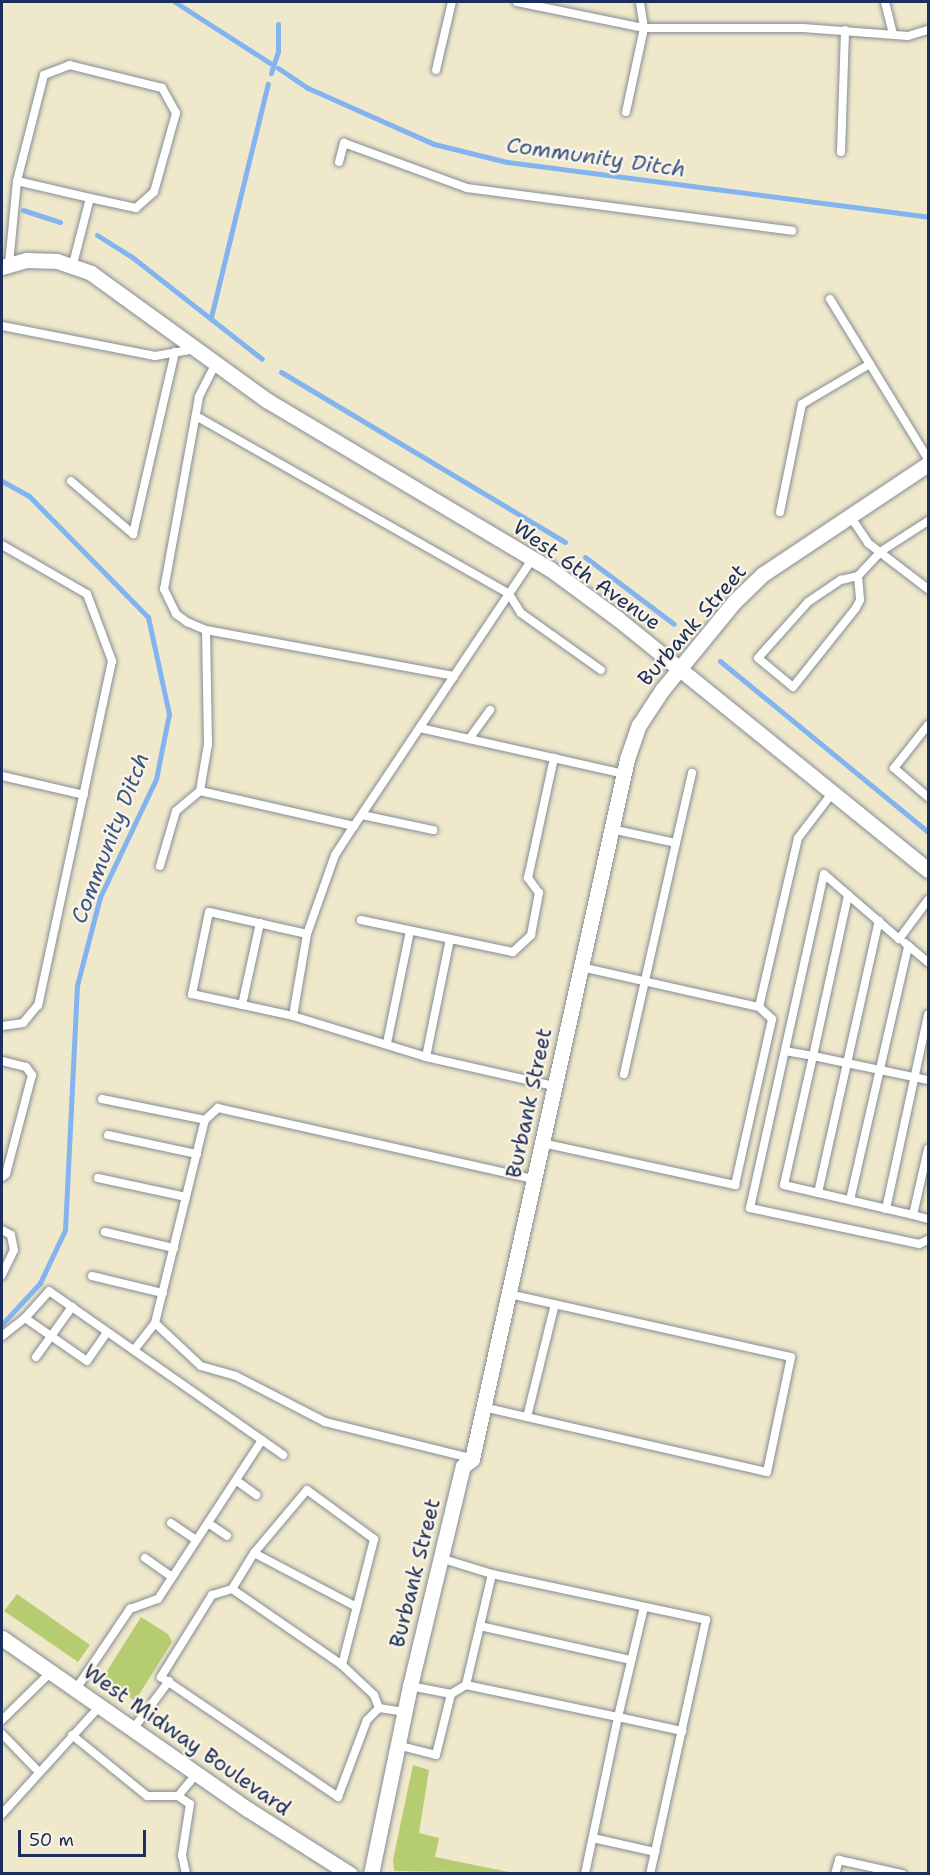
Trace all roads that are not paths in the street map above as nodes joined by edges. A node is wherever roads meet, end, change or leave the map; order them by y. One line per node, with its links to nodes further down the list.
1 (452, 2): 9 (lane)
2 (517, 2): 5 (lane)
3 (640, 2): 5 (lane)
4 (885, 2): 8 (lane)
5 (644, 28): 6 (lane); 10 (lane)
6 (845, 30): 8 (lane); 11 (lane)
7 (928, 30): 8 (lane)
8 (892, 34)
9 (436, 70)
10 (626, 111)
11 (841, 152)
12 (339, 162): 15 (lane)
13 (17, 181): 14 (lane); 14 (lane); 17 (lane)
14 (90, 198): 16 (lane)
15 (792, 231)
16 (73, 264): 17 (street); 20 (street, West 6th Avenue)
17 (5, 265)
18 (830, 299): 23 (lane)
19 (2, 326): 21 (lane)
20 (196, 349): 21 (lane); 22 (street, West 6th Avenue)
21 (175, 352): 26 (lane)
22 (216, 363): 24 (lane); 32 (street, West 6th Avenue)
23 (870, 364): 25 (lane); 27 (lane)
24 (196, 417): 35 (lane); 36 (lane)
25 (928, 461): 28 (street, Burbank Street)
26 (71, 481)
27 (780, 512)
28 (849, 514): 31 (lane); 37 (street, Burbank Street)
29 (928, 521): 31 (lane)
30 (2, 545): 50 (lane)
31 (880, 552): 33 (lane); 34 (lane)
32 (533, 558): 35 (lane); 37 (street, West 6th Avenue)
33 (858, 576): 33 (lane)
34 (928, 589)
35 (509, 594): 38 (lane); 39 (lane)
36 (206, 630): 39 (lane); 48 (lane)
37 (680, 669): 46 (street, Burbank Street); 49 (street, West 6th Avenue)
38 (601, 670)
39 (454, 676): 42 (lane)
40 (490, 710): 43 (lane)
41 (928, 725): 51 (lane)
42 (420, 728): 43 (lane); 52 (lane)
43 (469, 739): 44 (lane)
44 (554, 758): 46 (lane); 66 (lane)
45 (692, 773): 56 (lane)
46 (624, 774): 54 (street, Burbank Street)
47 (2, 776): 50 (lane)
48 (200, 791): 53 (lane); 57 (lane)
49 (833, 792): 58 (street, West 6th Avenue); 73 (lane)
50 (84, 795): 76 (lane)
51 (928, 797)
52 (362, 815): 53 (lane); 55 (lane)
53 (354, 826): 65 (lane)
54 (611, 829): 56 (lane); 70 (street, Burbank Street)
55 (433, 830)
56 (676, 843): 71 (lane)
57 (160, 866)
58 (928, 870)
59 (848, 895): 62 (lane); 78 (lane); 79 (lane)
60 (928, 900): 67 (lane)
61 (361, 920): 64 (lane)
62 (879, 921): 67 (lane); 82 (lane)
63 (260, 924): 65 (lane); 72 (lane); 72 (lane)
64 (410, 931): 66 (lane); 77 (lane)
65 (307, 934): 75 (lane)
66 (450, 939): 80 (lane)
67 (899, 939): 68 (lane)
68 (908, 946): 69 (lane); 83 (lane)
69 (928, 962)
70 (581, 967): 71 (lane); 87 (street, Burbank Street)
71 (645, 982): 73 (lane); 84 (lane)
72 (242, 1005): 75 (lane)
73 (759, 1007): 91 (lane)
74 (928, 1014): 85 (lane)
75 (292, 1016): 77 (lane)
76 (2, 1026)
77 (387, 1043): 80 (lane)
78 (785, 1050): 79 (lane); 105 (lane)
79 (813, 1056): 82 (lane); 97 (lane)
80 (426, 1057): 87 (lane)
81 (2, 1062): 94 (lane)
82 (848, 1063): 83 (lane); 97 (lane)
83 (879, 1070): 85 (lane); 99 (lane)
84 (624, 1074)
85 (915, 1077): 86 (lane); 100 (lane)
86 (928, 1080)
87 (554, 1086): 91 (street, Burbank Street)
88 (102, 1099): 89 (lane)
89 (205, 1120): 93 (lane); 96 (lane)
90 (108, 1135): 93 (lane)
91 (542, 1143): 96 (street, Burbank Street)
92 (928, 1149): 101 (lane)
93 (197, 1154): 98 (lane)
94 (2, 1177)
95 (98, 1178): 98 (lane)
96 (534, 1179): 110 (street, Burbank Street)
97 (818, 1193): 99 (lane)
98 (186, 1197): 106 (lane)
99 (850, 1200): 100 (lane)
100 (886, 1209): 101 (lane)
101 (914, 1215): 102 (lane)
102 (928, 1218)
103 (2, 1230): 107 (lane)
104 (105, 1232): 106 (lane)
105 (928, 1240)
106 (174, 1248): 109 (lane)
107 (2, 1275)
108 (92, 1276): 109 (lane)
109 (163, 1293): 114 (lane)
110 (508, 1294): 111 (lane); 120 (street, Burbank Street)
111 (555, 1304): 121 (lane); 121 (lane)
112 (72, 1307): 113 (lane); 115 (lane); 117 (lane)
113 (25, 1318): 116 (lane); 117 (lane)
114 (155, 1323): 118 (lane); 124 (lane)
115 (107, 1332): 117 (lane); 118 (lane)
116 (2, 1336)
117 (51, 1337): 119 (lane)
118 (134, 1350): 122 (lane)
119 (36, 1357)
120 (483, 1407): 121 (lane); 124 (street, Burbank Street)
121 (527, 1417)
122 (262, 1440): 123 (lane); 125 (lane)
123 (283, 1455)
124 (472, 1459): 133 (street, Burbank Street)
125 (237, 1481): 126 (lane); 128 (lane)
126 (256, 1495)
127 (171, 1522): 130 (lane)
128 (208, 1523): 129 (lane); 130 (lane)
129 (227, 1536)
130 (196, 1540): 135 (lane)
131 (254, 1553): 136 (lane); 138 (lane); 138 (lane)
132 (145, 1558): 135 (lane)
133 (440, 1558): 134 (lane); 146 (street, Burbank Street)
134 (492, 1574): 137 (lane); 139 (lane)
135 (172, 1577): 147 (lane)
136 (232, 1589): 142 (lane); 144 (lane)
137 (644, 1606): 141 (lane); 155 (lane)
138 (357, 1607): 142 (lane)
139 (480, 1626): 141 (lane); 145 (lane)
140 (2, 1638): 143 (street, West Midway Boulevard)
141 (631, 1660): 152 (lane)
142 (342, 1665): 150 (lane)
143 (51, 1672): 147 (street, West Midway Boulevard); 153 (lane)
144 (169, 1681): 150 (lane); 154 (lane)
145 (466, 1684): 148 (lane); 152 (lane)
146 (410, 1686): 148 (lane); 151 (street, Burbank Street)
147 (76, 1689): 149 (street, West Midway Boulevard)
148 (451, 1694): 158 (lane)
149 (100, 1706): 154 (street, West Midway Boulevard); 157 (lane)
150 (379, 1708): 151 (lane)
151 (404, 1712): 158 (street, Burbank Street)
152 (618, 1717): 155 (lane); 163 (lane)
153 (2, 1720)
154 (133, 1729): 160 (street, West Midway Boulevard)
155 (682, 1731): 164 (lane)
156 (2, 1734): 159 (lane)
157 (72, 1736): 159 (lane); 161 (lane)
158 (397, 1745): 167 (street, Burbank Street)
159 (39, 1772): 162 (lane)
160 (197, 1773): 161 (lane); 166 (street, West Midway Boulevard)
161 (178, 1796): 165 (lane)
162 (2, 1814)
163 (592, 1838): 164 (lane); 168 (lane)
164 (655, 1852): 169 (lane)
165 (186, 1874)
166 (350, 1874)
167 (371, 1874)
168 (585, 1874)
169 (650, 1874)
170 (835, 1874): 171 (lane)
171 (902, 1874)

